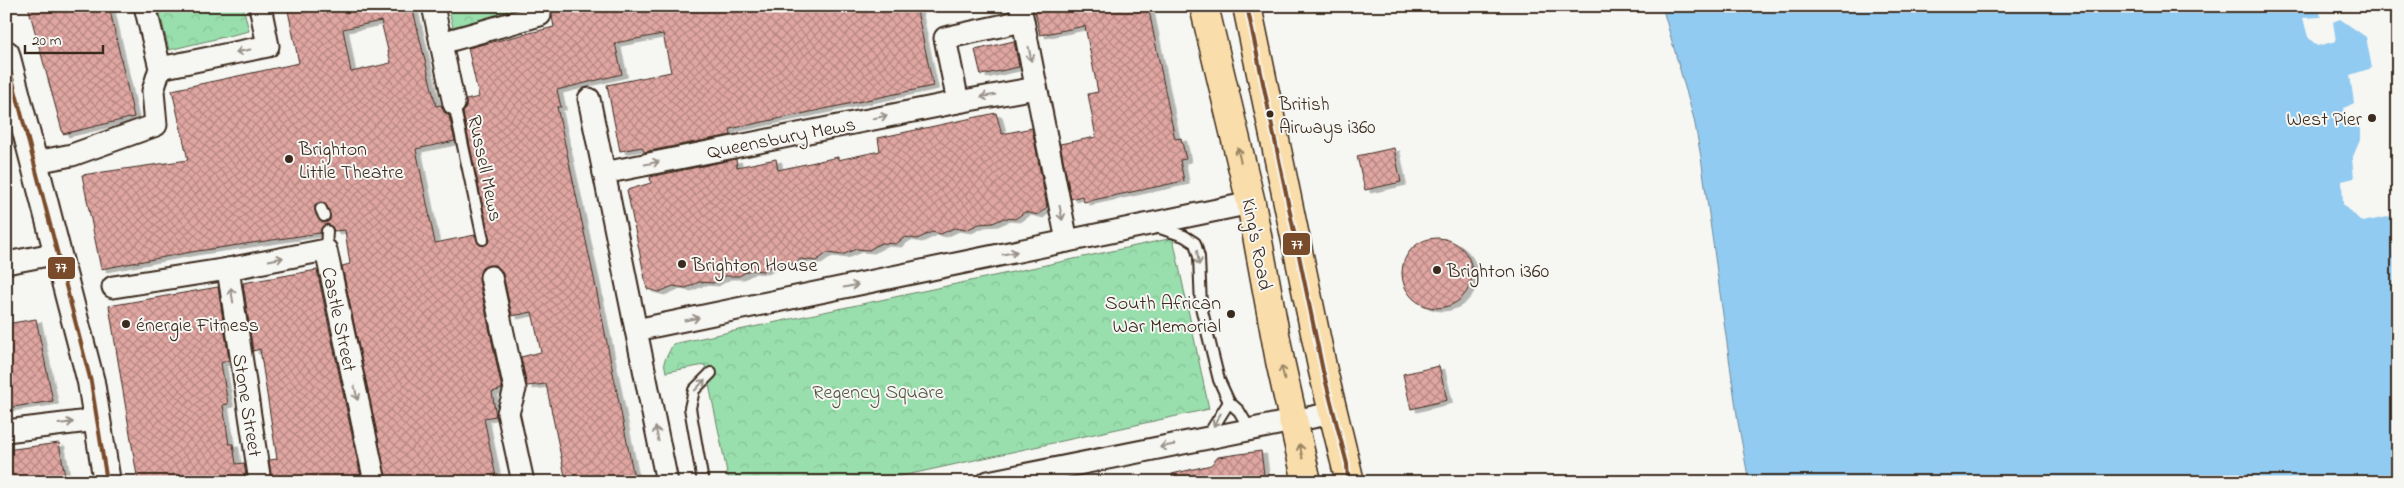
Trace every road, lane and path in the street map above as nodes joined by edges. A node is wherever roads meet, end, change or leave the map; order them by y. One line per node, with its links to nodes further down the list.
1 (145, 6): 10 (street)
2 (260, 6): 10 (street, one-way to 10)
3 (433, 6): 8 (street)
4 (537, 6): 8 (street)
5 (1204, 6): 17 (main road, King's Road, one-way to 5)
6 (1247, 6): 29 (main road, King's Road)
7 (1022, 14): 11 (street, one-way to 11); 13 (street)
8 (441, 43): 14 (street)
9 (6, 54): 15 (street)
10 (160, 68): 15 (street)
11 (1036, 88): 13 (street, Queensbury Mews, one-way to 13); 20 (street, one-way to 20)
12 (589, 99): 16 (street)
13 (958, 102): 16 (street, Queensbury Mews, one-way to 13)
14 (454, 104): 19 (lane, Russell Mews)
15 (36, 162): 21 (street)
16 (604, 173): 26 (street)
17 (1251, 203): 18 (street); 31 (main road, King's Road, one-way to 17)
18 (1148, 224): 20 (street); 28 (lane, one-way to 28)
19 (483, 239)
20 (1067, 241): 26 (street, one-way to 20)
21 (59, 253): 22 (street); 30 (street)
22 (6, 263)
23 (228, 269): 25 (street, Castle Street); 37 (street, Stone Street, one-way to 23); 38 (street, Castle Street, one-way to 38)
24 (491, 277): 39 (street)
25 (113, 287)
26 (636, 330): 40 (street, one-way to 26)
27 (711, 373): 41 (lane, one-way to 27)
28 (1229, 402): 32 (lane); 34 (lane, one-way to 34)
29 (1332, 413): 31 (street); 35 (main road, King's Road)
30 (97, 420): 33 (street, one-way to 30); 36 (street)
31 (1294, 420): 32 (street); 43 (main road, King's Road, one-way to 31)
32 (1249, 428): 34 (street)
33 (6, 431)
34 (1206, 438): 42 (street, one-way to 42)
35 (1349, 480)
36 (107, 482)
37 (260, 482)
38 (375, 482)
39 (523, 482)
40 (666, 482)
41 (703, 482)
42 (988, 482)
43 (1307, 482)

